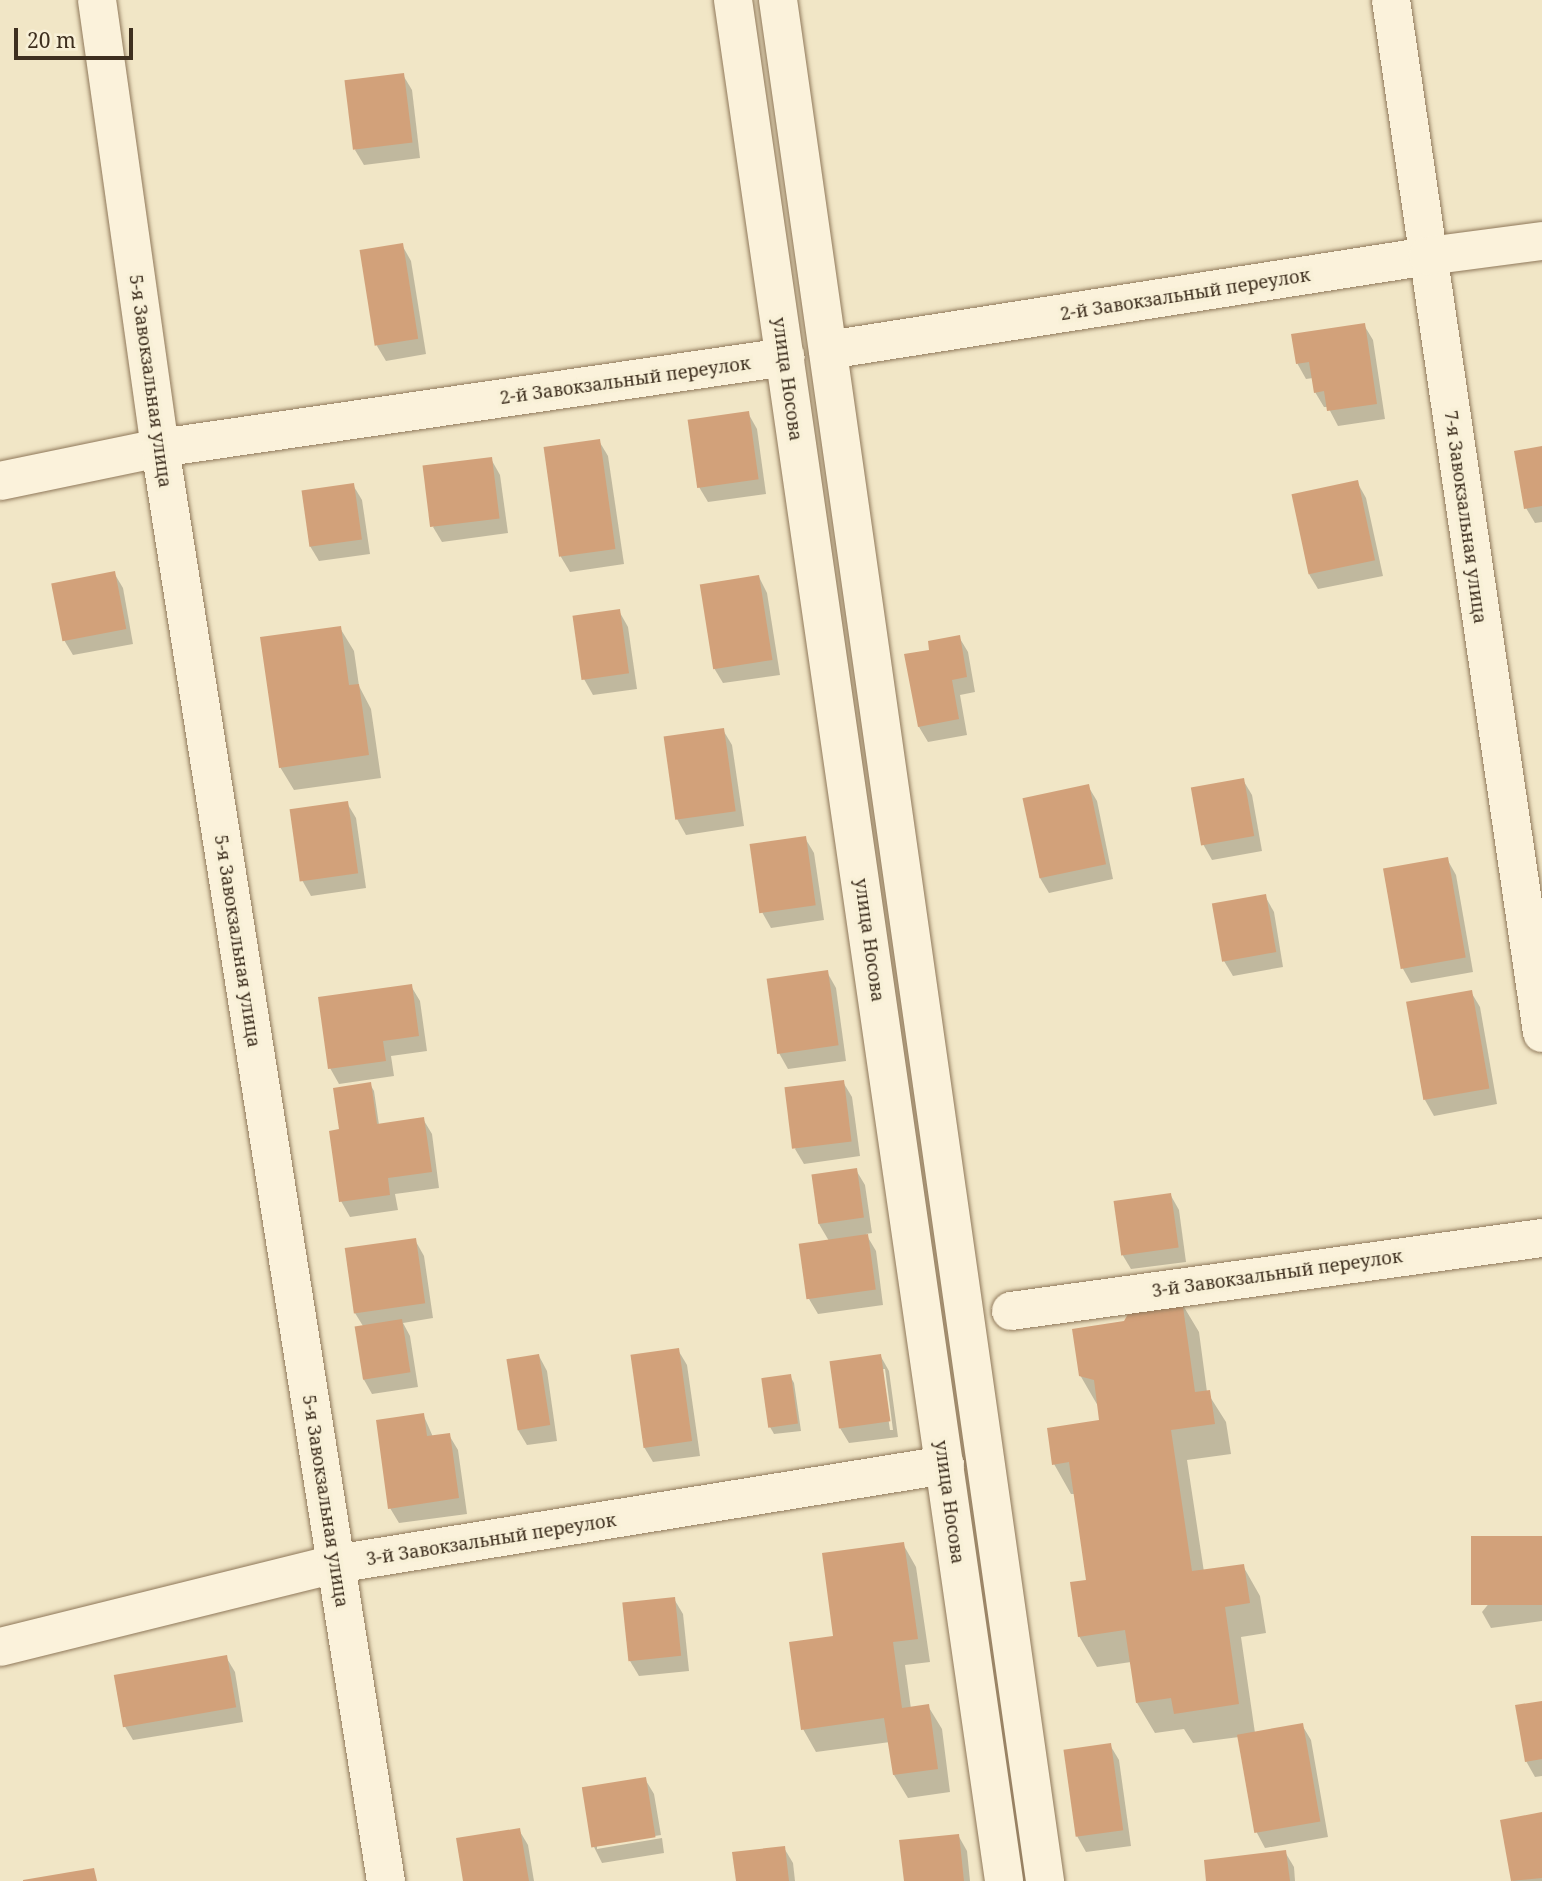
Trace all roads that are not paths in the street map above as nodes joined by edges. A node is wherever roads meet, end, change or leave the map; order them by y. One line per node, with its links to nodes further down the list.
1 (97, 0): 9 (street, 5-я Завокзальная улица)
2 (733, 0): 8 (street, улица Носова)
3 (778, 0): 7 (street)
4 (1391, 0): 6 (street, 7-я Завокзальная улица)
5 (1542, 241): 6 (street, 2-й Завокзальный переулок)
6 (1428, 256): 7 (street, 2-й Завокзальный переулок); 11 (street, 7-я Завокзальная улица)
7 (828, 350): 8 (street, 2-й Завокзальный переулок); 14 (street)
8 (785, 357): 9 (street, 2-й Завокзальный переулок); 15 (street, улица Носова)
9 (160, 448): 10 (street, 2-й Завокзальный переулок); 16 (street, 5-я Завокзальная улица)
10 (0, 481)
11 (1542, 1033)
12 (1542, 1238): 13 (street, 3-й Завокзальный переулок)
13 (1011, 1311)
14 (986, 1458): 15 (street, 3-й Завокзальный переулок); 20 (street)
15 (946, 1465): 16 (street, 3-й Завокзальный переулок); 19 (street, улица Носова)
16 (336, 1564): 17 (street, 3-й Завокзальный переулок); 18 (street, 5-я Завокзальная улица)
17 (0, 1647)
18 (386, 1881)
19 (1003, 1881)
20 (1045, 1881)

